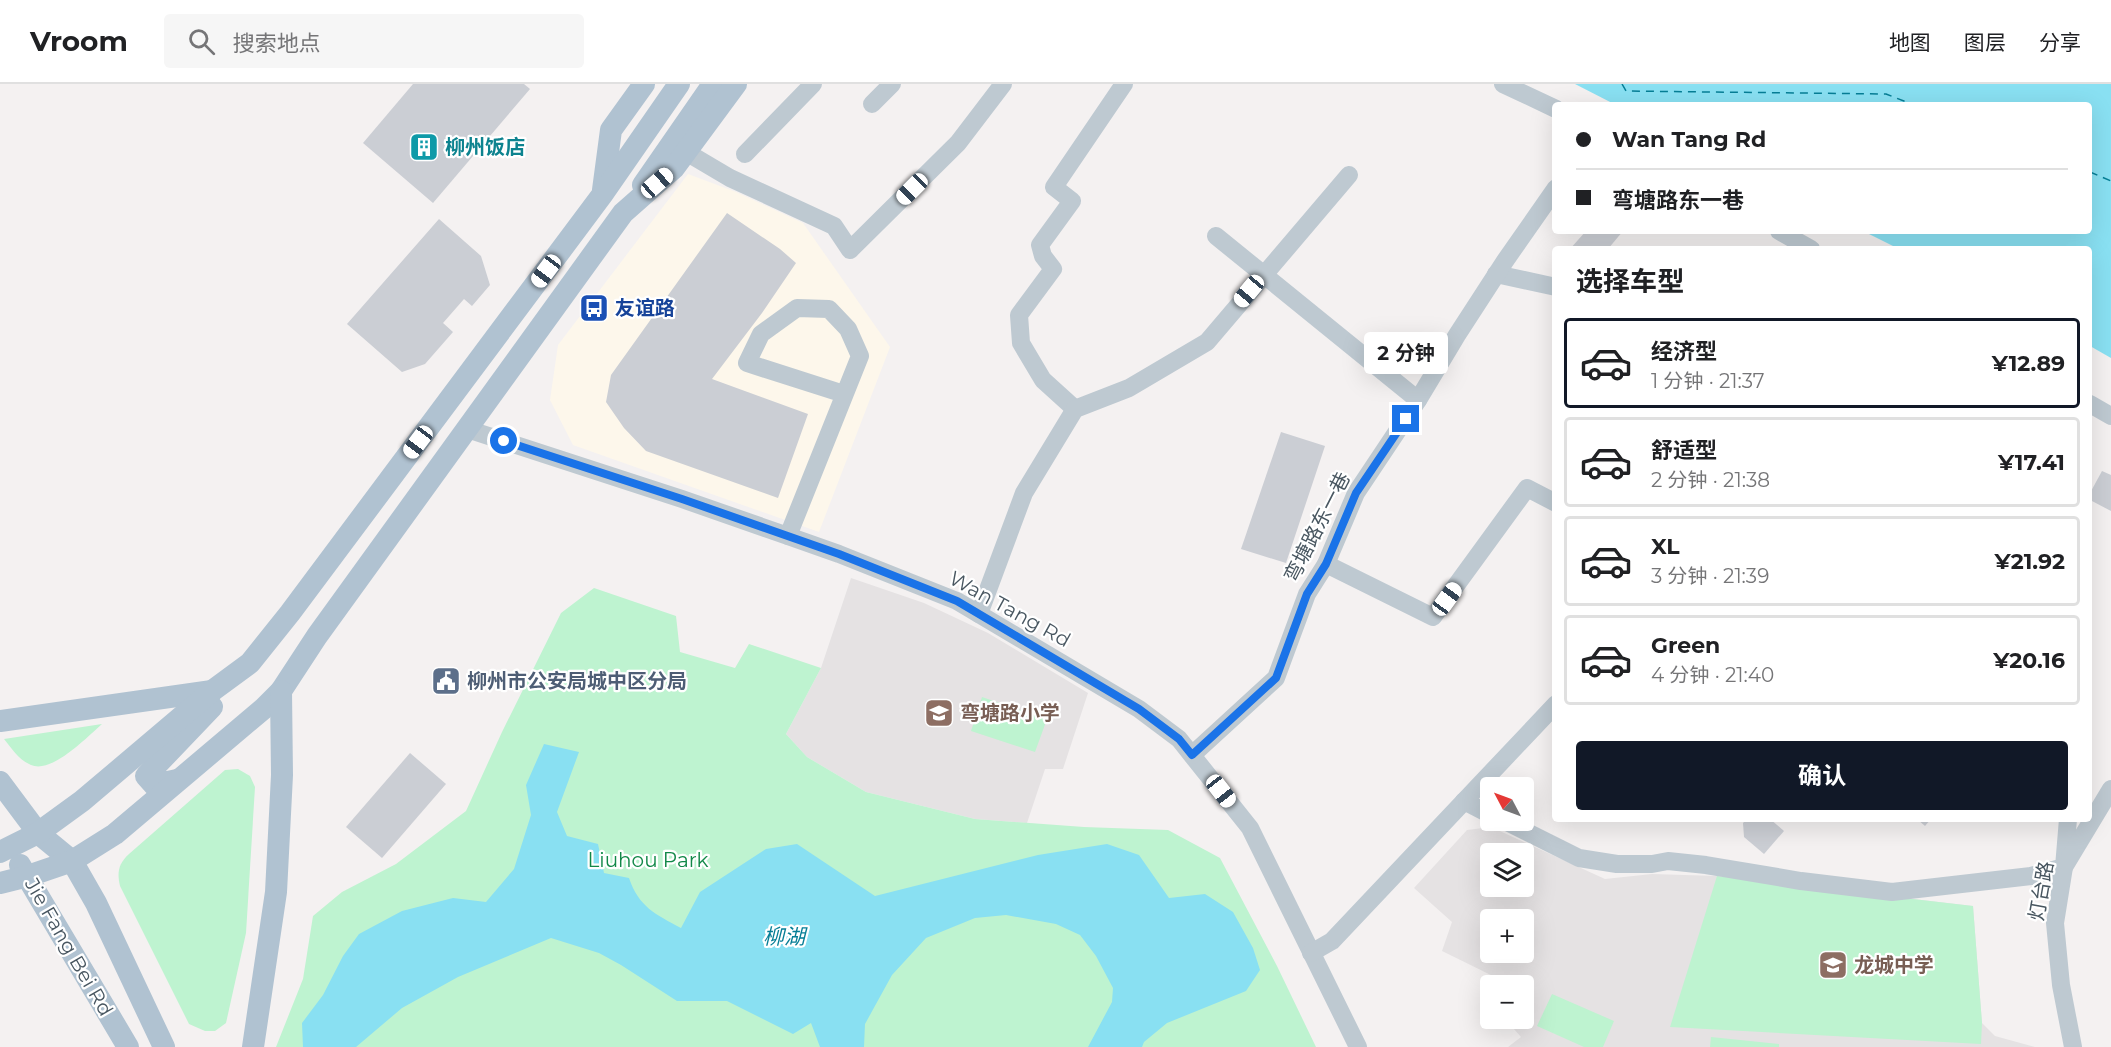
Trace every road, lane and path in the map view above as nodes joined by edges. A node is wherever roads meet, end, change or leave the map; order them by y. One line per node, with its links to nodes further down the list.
1 (644, 84): 16 (main road)
2 (679, 84): 16 (main road)
3 (713, 84): 17 (main road)
4 (736, 84): 12 (main road)
5 (813, 84): 13 (street)
6 (892, 84): 10 (street)
7 (1003, 84): 12 (street)
8 (1124, 84): 27 (street)
9 (1503, 84): 11 (street)
10 (872, 104)
11 (1552, 107)
12 (686, 152): 17 (main road)
13 (745, 154)
14 (1349, 175): 22 (street)
15 (1552, 194): 21 (street, 弯塘路东一巷)
16 (602, 195): 34 (main road)
17 (623, 213): 29 (main road)
18 (1784, 234): 20 (street)
19 (1216, 236): 22 (street)
20 (1806, 246)
21 (1496, 274): 23 (street); 25 (street, 弯塘路东一巷)
22 (1263, 275): 25 (street); 27 (street)
23 (1552, 285)
24 (844, 394): 24 (street); 31 (street)
25 (1418, 400): 32 (street, 弯塘路东一巷)
26 (2092, 405): 28 (street)
27 (1075, 409): 33 (street)
28 (2111, 416)
29 (467, 429): 31 (street, Wan Tang Rd); 35 (main road)
30 (1552, 500): 32 (street)
31 (788, 536): 33 (street, Wan Tang Rd)
32 (1326, 564): 39 (street, 弯塘路东一巷)
33 (979, 614): 39 (street, Wan Tang Rd)
34 (250, 663): 36 (main road); 40 (main road)
35 (281, 691): 40 (main road); 58 (main road)
36 (212, 692): 38 (main road); 49 (main road)
37 (1552, 709): 43 (street)
38 (0, 721)
39 (1192, 755): 55 (street, Wan Tang Rd)
40 (177, 780): 51 (main road)
41 (0, 782): 49 (main road)
42 (2111, 789): 45 (street, 灯台路)
43 (1464, 801): 44 (street); 55 (street)
44 (1480, 809)
45 (2092, 821)
46 (2068, 822): 52 (street)
47 (2091, 822): 52 (street, 灯台路)
48 (1525, 831): 52 (street)
49 (38, 833): 50 (main road); 51 (main road)
50 (3, 846): 53 (main road, Jie Fang Bei Rd)
51 (72, 861): 53 (main road); 57 (main road)
52 (2064, 867): 60 (street, 灯台路)
53 (28, 876): 54 (main road); 56 (main road, Jie Fang Bei Rd)
54 (0, 883)
55 (1311, 953): 59 (street, Wan Tang Rd)
56 (128, 1047)
57 (164, 1047)
58 (253, 1047)
59 (1358, 1047)
60 (2073, 1047)

